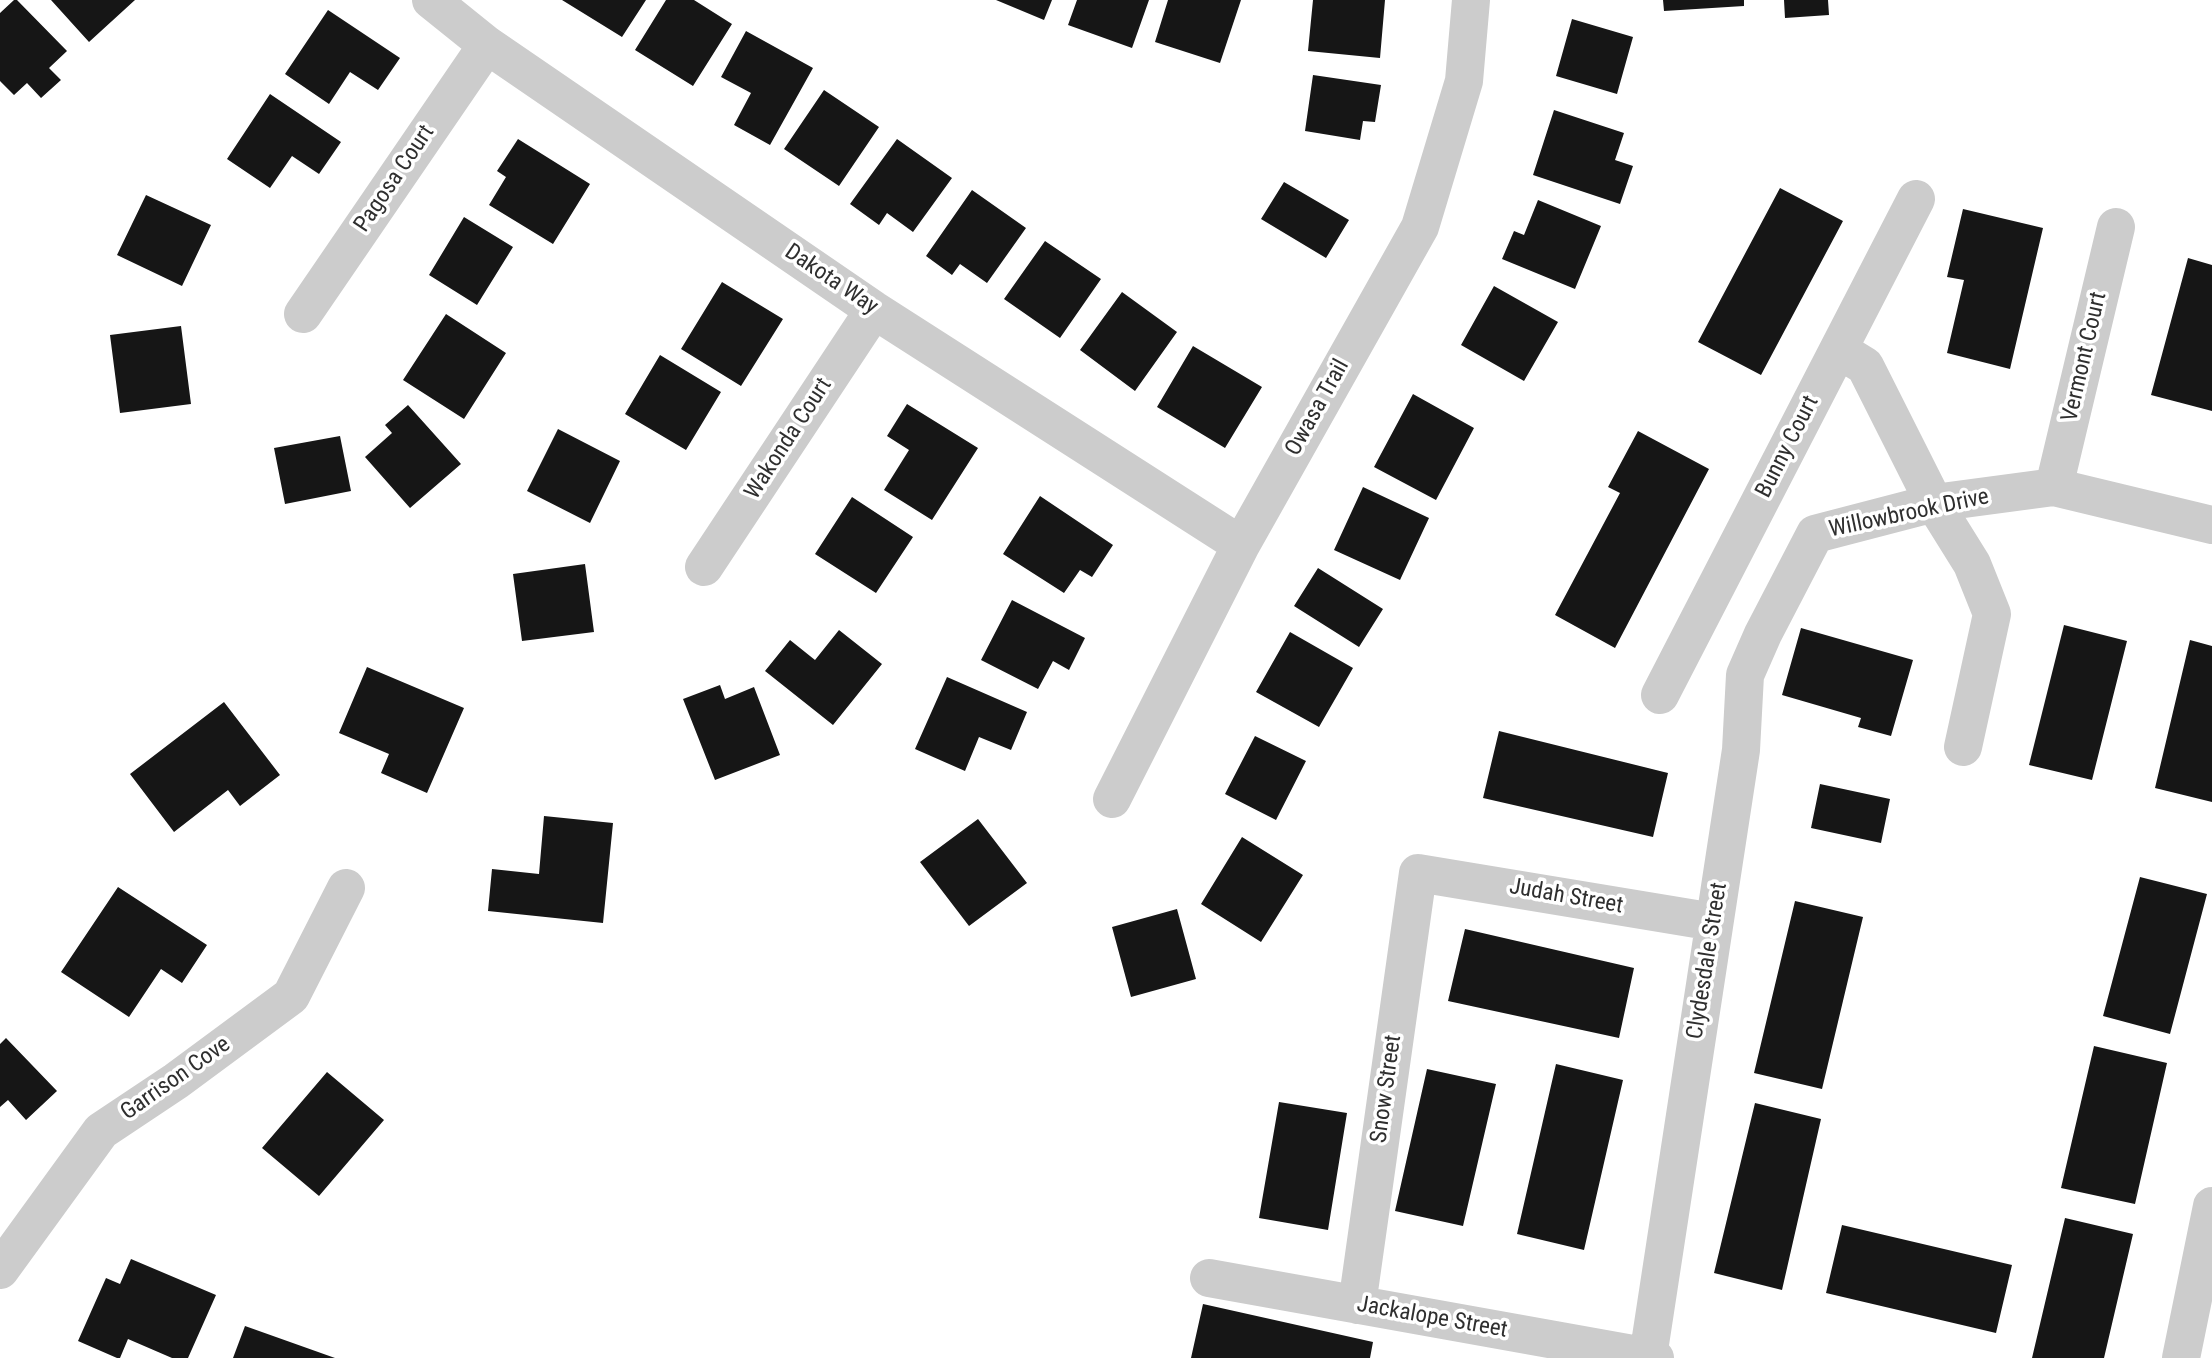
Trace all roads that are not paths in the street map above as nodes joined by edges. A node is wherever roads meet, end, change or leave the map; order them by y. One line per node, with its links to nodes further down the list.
1 (432, 0): 3 (street, Dakota Way)
2 (1471, 0): 12 (street, Owasa Trail)
3 (487, 45): 6 (street, Dakota Way); 7 (street, Pagosa Court)
4 (1916, 199): 8 (street, Bunny Court)
5 (2116, 227): 9 (street, Vermont Court)
6 (874, 310): 12 (street, Dakota Way); 13 (street, Wakonda Court)
7 (303, 314)
8 (1839, 350): 10 (street); 15 (street, Bunny Court)
9 (2054, 487): 10 (street, Willowbrook Drive); 11 (street, Willowbrook Drive)
10 (1934, 503): 14 (street, Willowbrook Drive); 16 (street)
11 (2212, 525)
12 (1241, 545): 17 (street, Owasa Trail)
13 (704, 567)
14 (1794, 575): 20 (street, Clydesdale Street)
15 (1660, 695)
16 (1963, 747)
17 (1112, 799)
18 (1418, 873): 20 (street, Judah Street); 24 (street, Snow Street)
19 (346, 888): 22 (street, Garrison Cove)
20 (1714, 922): 25 (street, Clydesdale Street)
21 (2212, 1206): 26 (street)
22 (0, 1270)
23 (1209, 1279): 24 (street, Jackalope Street)
24 (1357, 1305): 25 (street, Jackalope Street)
25 (1652, 1357)
26 (2181, 1358)

